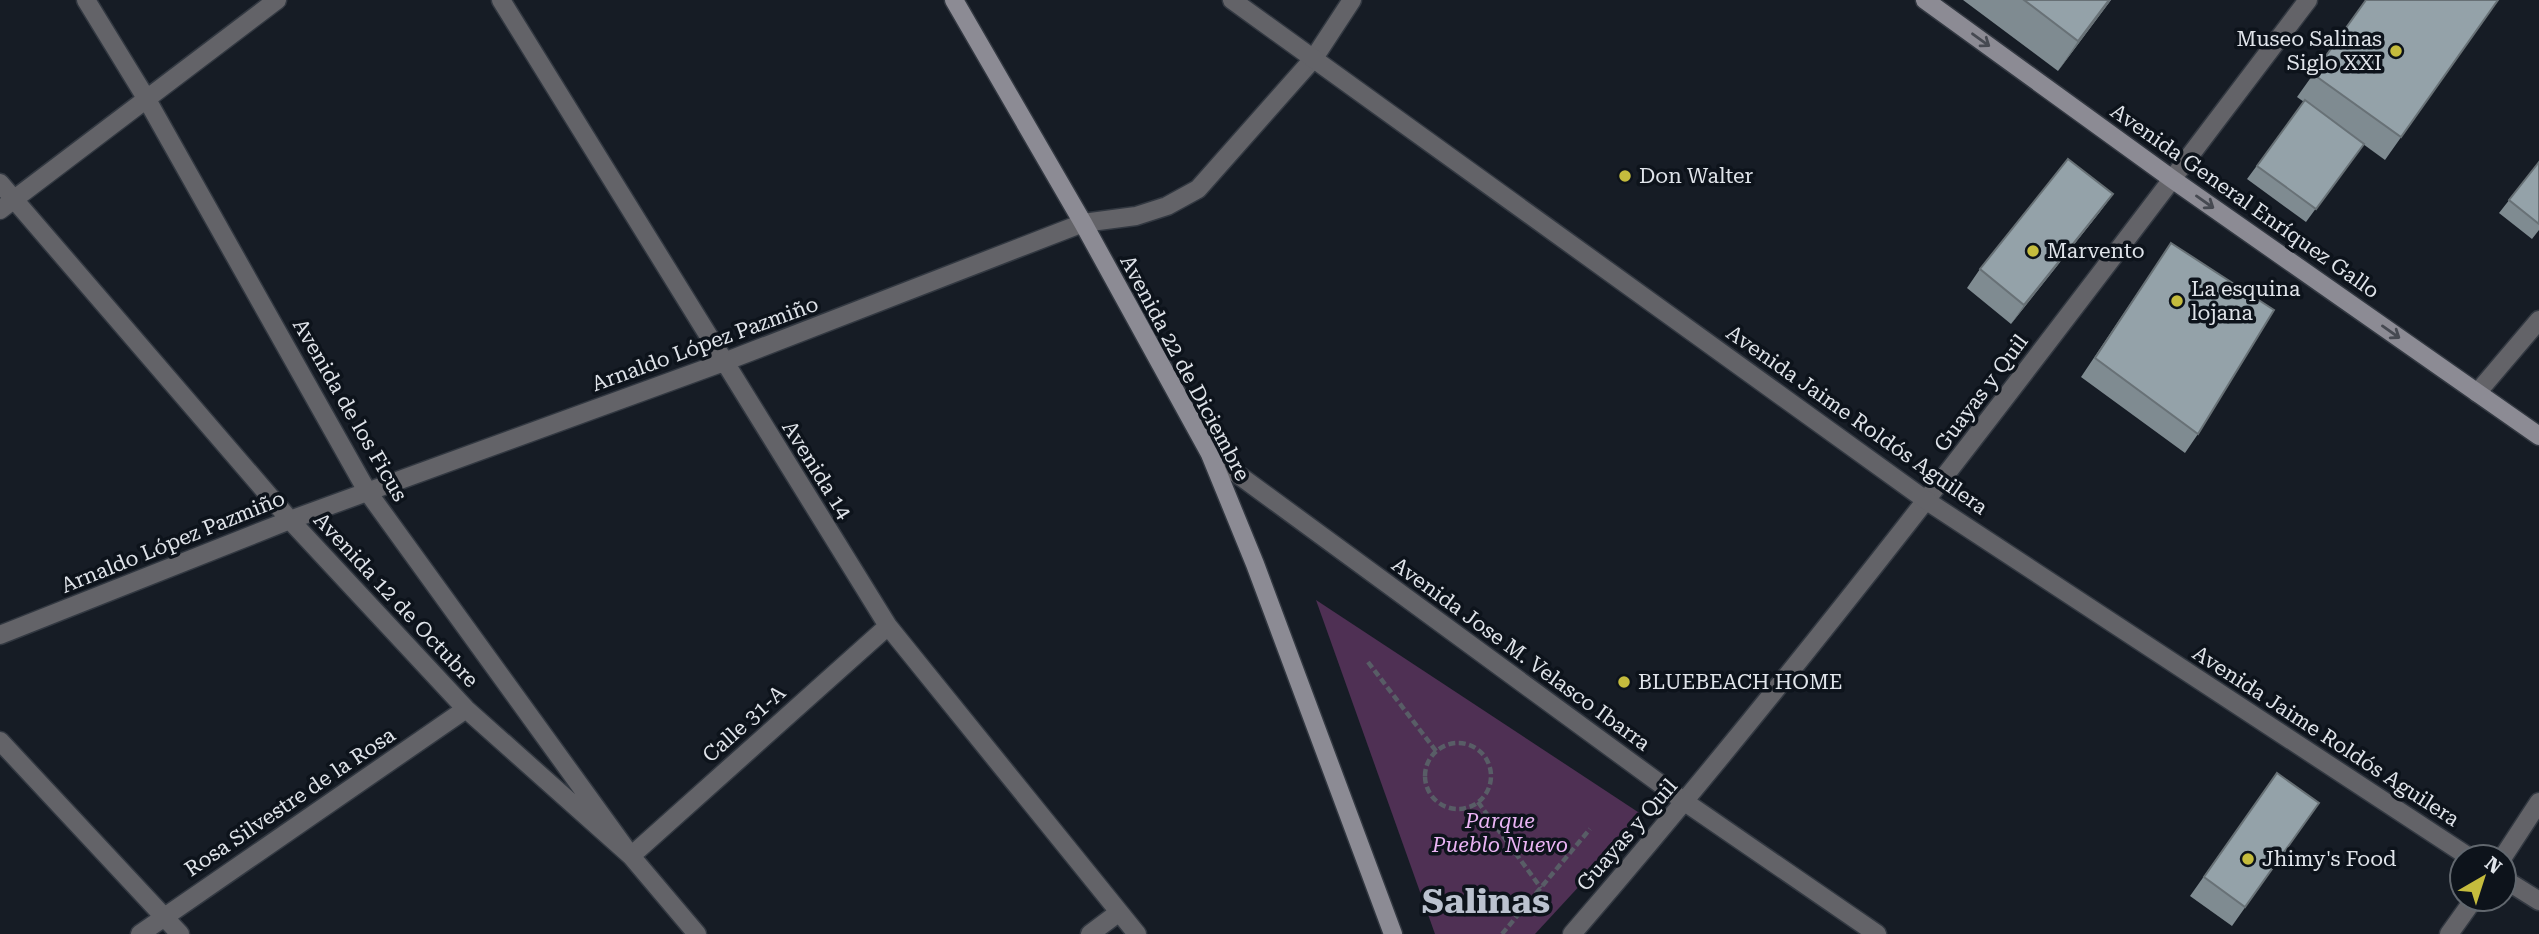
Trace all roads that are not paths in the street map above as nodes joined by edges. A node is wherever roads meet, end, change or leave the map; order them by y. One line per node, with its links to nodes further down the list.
1 (86, 0): 10 (street, Avenida de los Ficus)
2 (277, 0): 10 (street)
3 (501, 0): 16 (street, Avenida 14)
4 (954, 0): 14 (main road, Avenida 22 de Diciembre)
5 (1232, 0): 9 (street, Avenida Jaime Roldós Aguilera)
6 (1352, 0): 9 (street, Arnaldo López Pazmiño)
7 (1925, 0): 11 (main road, Avenida General Enríquez Gallo, one-way to 11)
8 (2308, 0): 11 (street, Guayas y Quil)
9 (1314, 58): 14 (street, Arnaldo López Pazmiño); 21 (street, Avenida Jaime Roldós Aguilera)
10 (146, 98): 13 (street); 20 (street, Avenida de los Ficus)
11 (2172, 179): 17 (main road, Avenida General Enríquez Gallo, one-way to 17); 21 (street, Guayas y Quil)
12 (0, 183): 13 (street, Avenida 12 de Octubre)
13 (7, 204): 22 (street, Avenida 12 de Octubre)
14 (1083, 223): 16 (street, Arnaldo López Pazmiño); 19 (main road, Avenida 22 de Diciembre)
15 (2539, 320): 17 (street)
16 (724, 362): 20 (street, Arnaldo López Pazmiño); 23 (street, Avenida 14)
17 (2477, 393): 18 (main road, Avenida General Enríquez Gallo)
18 (2539, 436)
19 (1210, 454): 28 (street, Avenida Jose M. Velasco Ibarra); 42 (main road, Avenida 22 de Diciembre)
20 (367, 491): 22 (street, Arnaldo López Pazmiño); 31 (street, Avenida de los Ficus)
21 (1927, 501): 28 (street, Guayas y Quil); 29 (street, Avenida Jaime Roldós Aguilera)
22 (290, 520): 24 (street, Arnaldo López Pazmiño); 25 (street, Avenida 12 de Octubre)
23 (888, 626): 31 (street, Calle 31-A); 34 (street, Avenida 14)
24 (0, 635)
25 (466, 709): 31 (street, Avenida 12 de Octubre); 36 (street, Rosa Silvestre de la Rosa)
26 (0, 741): 36 (street)
27 (2539, 802): 30 (street)
28 (1685, 803): 43 (street, Guayas y Quil); 44 (street, Avenida Jose M. Velasco Ibarra)
29 (2448, 843)
30 (2512, 843)
31 (631, 856): 39 (street, Avenida 12 de Octubre)
32 (2518, 888): 33 (street)
33 (2539, 901)
34 (1118, 913): 40 (street); 41 (street, Avenida 14)
35 (2464, 913): 45 (street)
36 (163, 916): 37 (street, Rosa Silvestre de la Rosa); 38 (street)
37 (141, 934)
38 (180, 934)
39 (696, 934)
40 (1090, 934)
41 (1137, 934)
42 (1393, 934)
43 (1572, 934)
44 (1877, 934)
45 (2449, 934)

